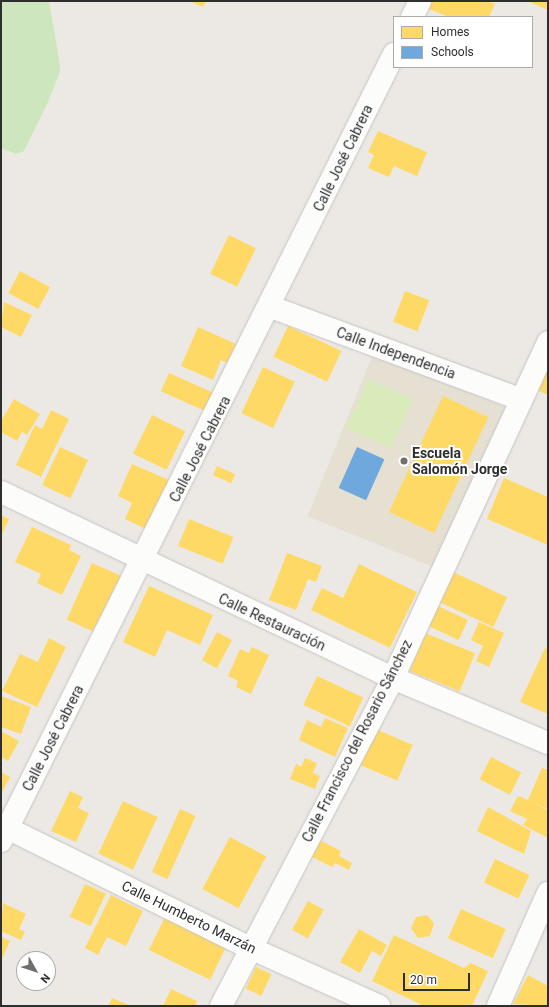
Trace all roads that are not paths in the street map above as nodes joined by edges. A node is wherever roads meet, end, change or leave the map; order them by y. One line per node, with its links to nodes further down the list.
1 (420, 1): 2 (street)
2 (412, 16)
3 (393, 56): 4 (street, Calle José Cabrera)
4 (271, 307): 6 (street, Calle Independencia); 8 (street, Calle José Cabrera)
5 (548, 342): 6 (street, Calle Francisco del Rosario Sánchez)
6 (520, 399): 9 (street, Calle Francisco del Rosario Sánchez)
7 (1, 492): 8 (street, Calle Restauración)
8 (143, 562): 9 (street, Calle Restauración); 11 (street, Calle José Cabrera)
9 (393, 678): 10 (street, Calle Restauración); 13 (street, Calle Francisco del Rosario Sánchez)
10 (548, 742)
11 (3, 831): 13 (street, Calle Humberto Marzán)
12 (548, 893): 16 (street)
13 (248, 947): 14 (street, Calle Francisco del Rosario Sánchez); 15 (street, Calle Humberto Marzán)
14 (220, 1006)
15 (379, 1006)
16 (498, 1006)

